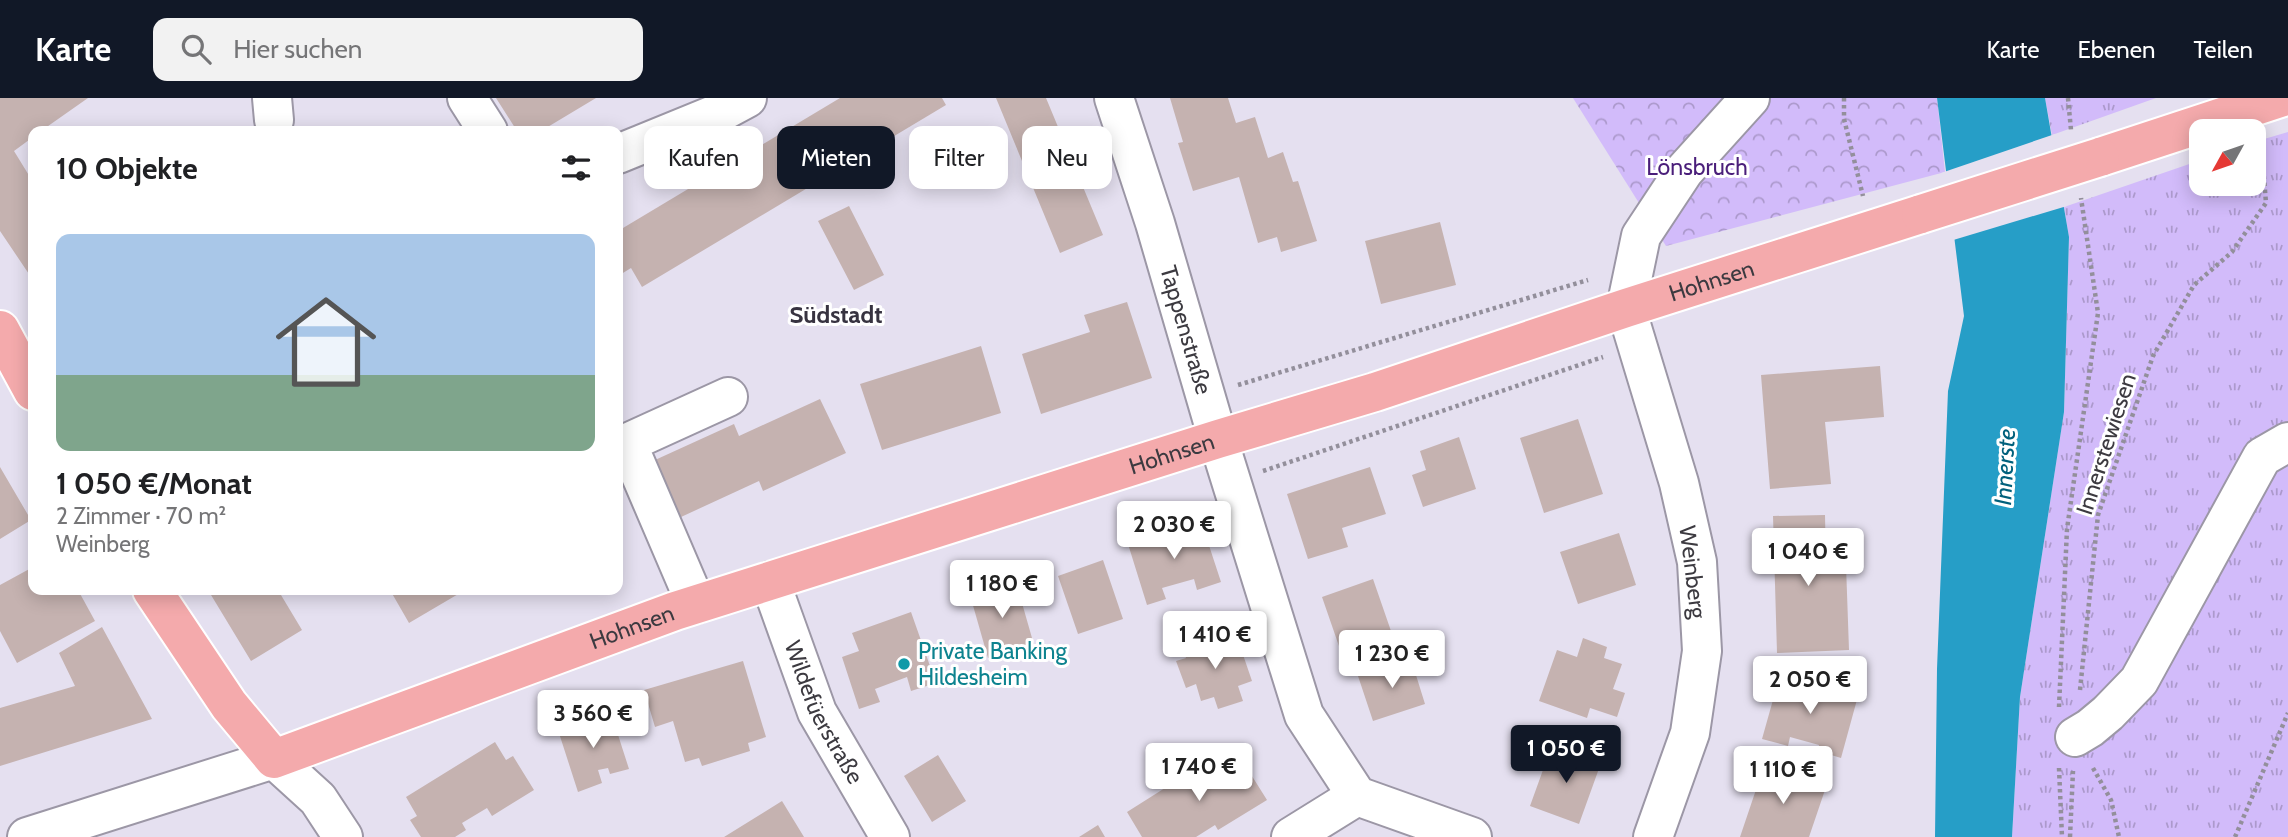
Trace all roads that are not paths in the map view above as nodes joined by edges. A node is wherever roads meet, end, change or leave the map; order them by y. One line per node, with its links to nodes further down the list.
1 (467, 98): 6 (street)
2 (747, 98): 7 (street)
3 (1114, 98): 12 (street, Tappenstraße)
4 (1750, 98): 8 (street)
5 (2280, 98): 8 (main road, Hohnsen, bridge)
6 (485, 126)
7 (623, 152)
8 (1626, 308): 12 (main road, Hohnsen); 26 (street, Weinberg)
9 (0, 330): 10 (main road)
10 (28, 382)
11 (728, 397): 17 (street)
12 (1218, 439): 15 (main road, Hohnsen); 20 (street, Tappenstraße)
13 (2288, 442): 18 (street)
14 (623, 498): 17 (street)
15 (770, 581): 17 (main road, Hohnsen); 23 (street, Wildefüerstraße)
16 (155, 595): 19 (main road)
17 (686, 607): 19 (main road, Hohnsen)
18 (2064, 735)
19 (274, 759): 21 (street, Hohnsen); 22 (street)
20 (1357, 796): 24 (street); 25 (street)
21 (27, 837)
22 (343, 837)
23 (890, 837)
24 (1291, 837)
25 (1472, 837)
26 (1653, 837)

